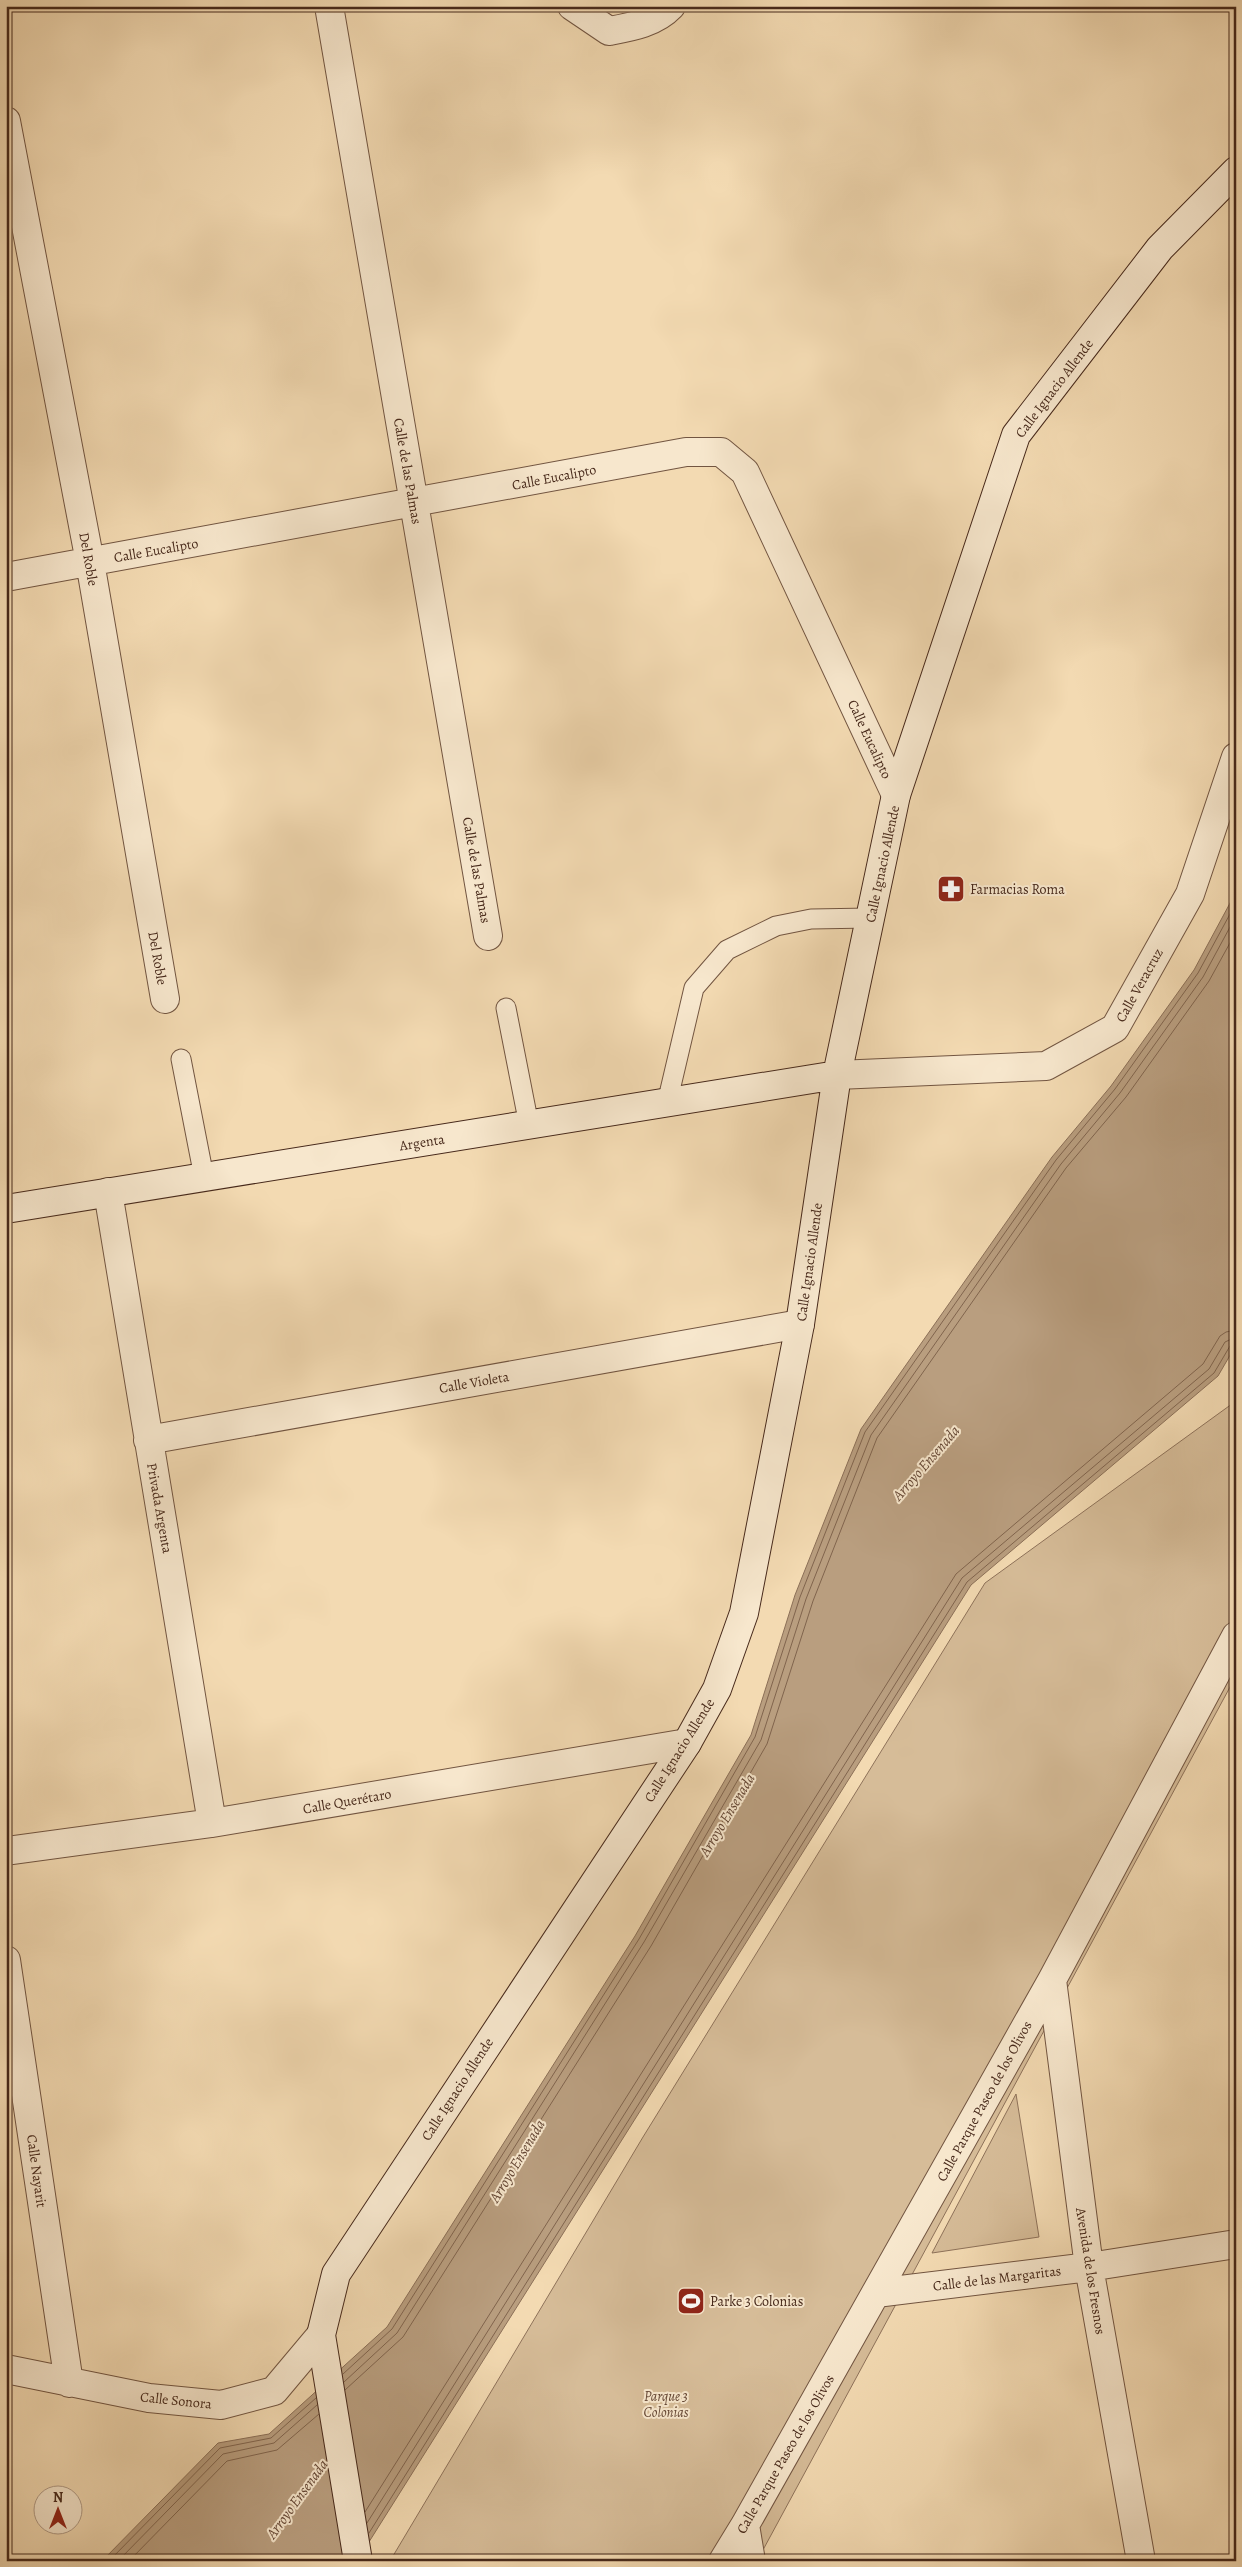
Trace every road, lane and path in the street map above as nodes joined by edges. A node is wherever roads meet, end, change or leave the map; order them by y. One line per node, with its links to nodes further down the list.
1 (329, 6): 6 (street, Calle de las Palmas)
2 (572, 6): 3 (street)
3 (671, 6)
4 (6, 121): 7 (street, Del Roble)
5 (1236, 171): 10 (street, Calle Ignacio Allende)
6 (413, 503): 7 (street, Calle Eucalipto); 10 (street, Calle Eucalipto); 12 (street, Calle de las Palmas)
7 (90, 562): 8 (street, Calle Eucalipto); 13 (street, Del Roble)
8 (6, 578)
9 (1236, 757): 16 (street, Calle Veracruz)
10 (896, 795): 11 (street, Calle Ignacio Allende)
11 (870, 918): 16 (street, Calle Ignacio Allende); 17 (lane)
12 (488, 936)
13 (165, 999)
14 (506, 1008): 18 (lane)
15 (181, 1059): 19 (lane)
16 (837, 1075): 17 (street, Argenta); 22 (street, Calle Ignacio Allende)
17 (667, 1103): 18 (street, Argenta)
18 (529, 1125): 19 (street, Argenta)
19 (204, 1177): 20 (street, Argenta)
20 (108, 1192): 21 (street, Argenta); 23 (street, Privada Argenta)
21 (6, 1209)
22 (800, 1324): 23 (street, Calle Violeta); 25 (street, Calle Ignacio Allende)
23 (148, 1440): 26 (street, Privada Argenta)
24 (1236, 1636): 29 (street, Calle Parque Paseo de los Olivos)
25 (687, 1743): 26 (street, Calle Querétaro); 33 (street, Calle Ignacio Allende)
26 (212, 1823): 27 (street, Calle Querétaro)
27 (6, 1851)
28 (6, 1960): 35 (street, Calle Nayarit)
29 (1052, 1980): 31 (street, Avenida de los Fresnos); 32 (street, Calle Parque Paseo de los Olivos)
30 (1236, 2244): 31 (street, Calle de las Margaritas)
31 (1089, 2267): 32 (street, Calle de las Margaritas); 40 (street, Avenida de los Fresnos)
32 (876, 2293): 36 (street, Calle Parque Paseo de los Olivos)
33 (321, 2335): 35 (street, Calle Sonora); 37 (street)
34 (6, 2369): 35 (street, Calle Sonora)
35 (69, 2383)
36 (745, 2525): 38 (street, Calle Parque Paseo de los Olivos); 39 (street)
37 (358, 2561)
38 (723, 2561)
39 (751, 2561)
40 (1141, 2561)

